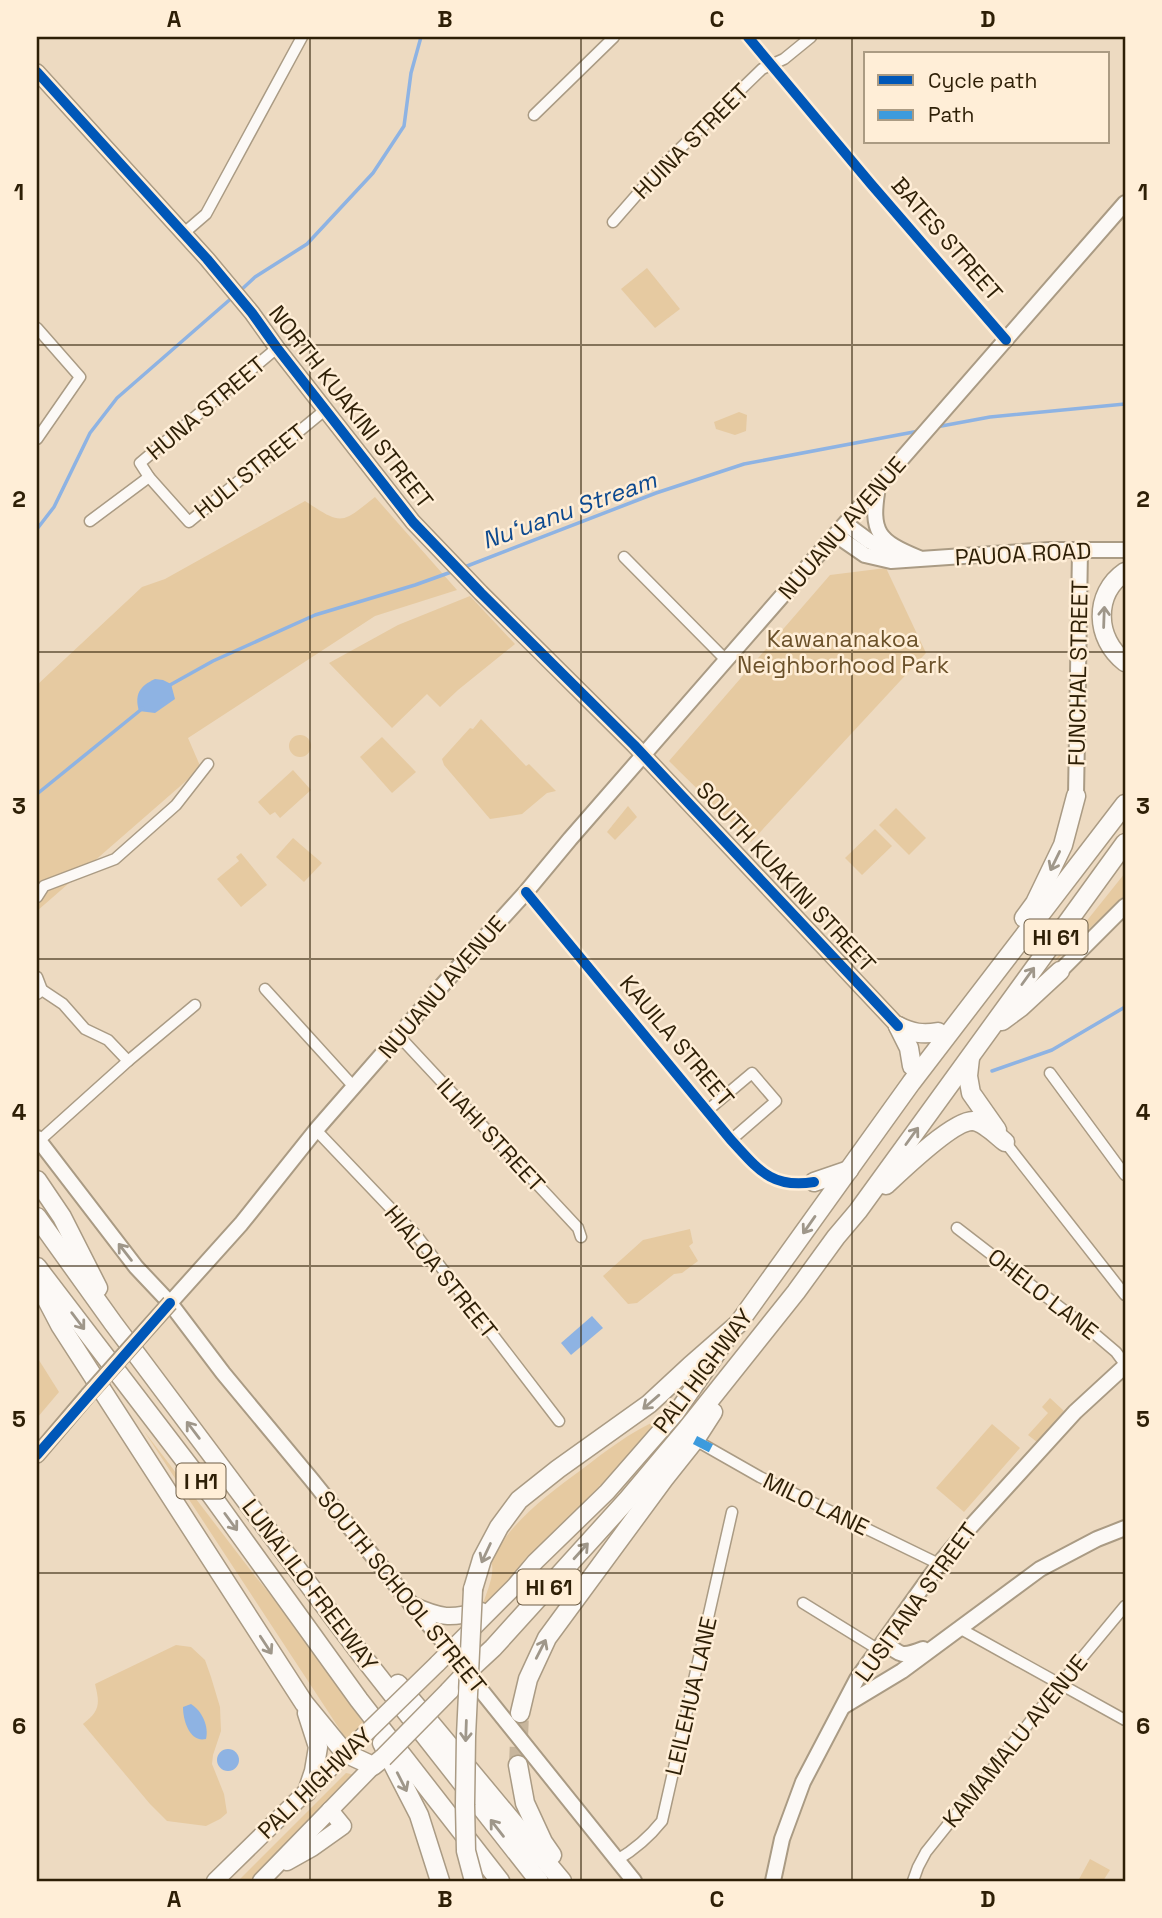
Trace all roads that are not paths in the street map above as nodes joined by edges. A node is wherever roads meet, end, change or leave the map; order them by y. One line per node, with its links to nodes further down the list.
1 (302, 37): 10 (street)
2 (614, 37): 7 (street)
3 (748, 37): 5 (street, BATES STREET)
4 (811, 37): 5 (street, HUINA STREET)
5 (772, 65): 9 (street, HUINA STREET); 12 (street, BATES STREET)
6 (37, 72): 10 (main road, NORTH KUAKINI STREET)
7 (534, 115)
8 (1125, 203): 12 (main road, NUUANU AVENUE)
9 (613, 222)
10 (184, 233): 13 (main road, NORTH KUAKINI STREET)
11 (37, 328): 15 (street)
12 (1006, 340): 17 (main road, NUUANU AVENUE)
13 (277, 348): 14 (main road, NORTH KUAKINI STREET); 16 (street, HUNA STREET)
14 (325, 410): 16 (street, HULI STREET); 27 (main road, NORTH KUAKINI STREET)
15 (37, 439)
16 (149, 477): 18 (street, HUNA STREET)
17 (878, 487): 19 (main road, NUUANU AVENUE); 23 (main road)
18 (90, 521)
19 (841, 530): 23 (main road, PAUOA ROAD); 25 (main road, NUUANU AVENUE)
20 (1080, 550): 21 (main road, PAUOA ROAD); 23 (main road, PAUOA ROAD); 29 (main road, FUNCHAL STREET)
21 (1125, 550)
22 (624, 557): 25 (street)
23 (920, 559)
24 (1125, 572): 26 (highway, one-way to 24)
25 (726, 660): 27 (main road, NUUANU AVENUE)
26 (1125, 662)
27 (644, 756): 32 (main road, NUUANU AVENUE); 40 (main road, SOUTH KUAKINI STREET)
28 (208, 764): 33 (street)
29 (1076, 796): 41 (highway, one-way to 41)
30 (1125, 804): 53 (highway, PALI HIGHWAY / HI 61)
31 (1125, 843): 42 (highway, PALI HIGHWAY / HI 61, one-way to 31)
32 (526, 892): 43 (main road, NUUANU AVENUE); 49 (street, KAUILA STREET)
33 (37, 897)
34 (1125, 906): 35 (main road)
35 (1060, 971): 42 (highway)
36 (37, 977): 38 (street)
37 (265, 989): 48 (street)
38 (39, 992): 45 (street)
39 (195, 1004): 45 (street)
40 (898, 1026): 41 (highway); 46 (highway)
41 (938, 1032): 46 (highway)
42 (988, 1032): 44 (highway, PALI HIGHWAY / HI 61)
43 (399, 1036): 48 (main road, NUUANU AVENUE); 62 (street, ILIAHI STREET)
44 (971, 1057): 54 (highway); 59 (highway, PALI HIGHWAY / HI 61, one-way to 44)
45 (128, 1061): 51 (street)
46 (912, 1066): 53 (highway)
47 (1050, 1073): 56 (street)
48 (354, 1087): 50 (main road, NUUANU AVENUE)
49 (708, 1110): 52 (street, KAUILA STREET); 52 (street)
50 (316, 1130): 66 (main road, NUUANU AVENUE); 71 (street, HIALOA STREET)
51 (38, 1140): 66 (main road, SOUTH SCHOOL STREET, one-way to 51)
52 (731, 1140): 58 (street, KAUILA STREET)
53 (869, 1142): 55 (highway, PALI HIGHWAY / HI 61)
54 (1005, 1142): 59 (highway); 65 (street)
55 (849, 1170): 58 (highway); 69 (highway, PALI HIGHWAY / HI 61, one-way to 69)
56 (1125, 1175)
57 (37, 1180): 68 (highway)
58 (814, 1182)
59 (858, 1211): 67 (highway, PALI HIGHWAY / HI 61)
60 (37, 1217): 68 (highway, LUNALILO FREEWAY / I H1)
61 (957, 1227): 70 (street, OHELO LANE)
62 (580, 1237)
63 (37, 1267): 88 (highway, LUNALILO FREEWAY / I H1, one-way to 88)
64 (37, 1280): 89 (highway, one-way to 89)
65 (1125, 1295)
66 (170, 1303): 73 (main road, NUUANU AVENUE, bridge); 80 (main road, SOUTH SCHOOL STREET)
67 (774, 1318): 72 (highway); 86 (highway, PALI HIGHWAY / HI 61, one-way to 67)
68 (113, 1323): 76 (highway, LUNALILO FREEWAY / I H1, one-way to 68)
69 (738, 1324): 78 (main road, PALI HIGHWAY / HI 61); 101 (highway, one-way to 101, bridge)
70 (1125, 1365): 77 (main road, LUSITANA STREET)
71 (559, 1421)
72 (695, 1440): 77 (street, MILO LANE); 91 (highway, one-way to 72)
73 (37, 1455)
74 (732, 1512): 97 (street, LEILEHUA LANE)
75 (1125, 1528): 82 (main road)
76 (292, 1563): 103 (highway, LUNALILO FREEWAY / I H1, one-way to 76); 104 (highway)
77 (939, 1564): 84 (main road, LUSITANA STREET)
78 (514, 1587): 80 (main road); 85 (main road, PALI HIGHWAY / HI 61)
79 (803, 1603): 84 (street)
80 (412, 1605): 85 (main road, SOUTH SCHOOL STREET)
81 (1125, 1606): 87 (street, KAMAMALU AVENUE)
82 (959, 1628): 83 (main road); 87 (street)
83 (937, 1644): 84 (main road); 90 (main road)
84 (882, 1646): 90 (main road, LUSITANA STREET)
85 (452, 1651): 86 (main road, SOUTH SCHOOL STREET); 93 (main road, PALI HIGHWAY / HI 61, bridge)
86 (467, 1672): 94 (highway, PALI HIGHWAY / HI 61, bridge); 97 (main road, SOUTH SCHOOL STREET)
87 (1061, 1683): 92 (street); 108 (street, KAMAMALU AVENUE)
88 (359, 1700): 100 (highway, one-way to 100); 102 (highway, LUNALILO FREEWAY / I H1)
89 (304, 1703): 93 (highway); 96 (highway)
90 (844, 1706): 107 (main road, LUSITANA STREET)
91 (520, 1713)
92 (1125, 1720)
93 (345, 1753): 94 (highway); 96 (main road, PALI HIGHWAY / HI 61)
94 (378, 1762): 98 (main road, PALI HIGHWAY / HI 61)
95 (518, 1765): 105 (highway)
96 (307, 1792): 99 (main road, PALI HIGHWAY / HI 61)
97 (617, 1860): 106 (main road, SOUTH SCHOOL STREET)
98 (265, 1877)
99 (215, 1881)
100 (440, 1881)
101 (474, 1881)
102 (500, 1881)
103 (539, 1881)
104 (562, 1881)
105 (570, 1881)
106 (634, 1881)
107 (773, 1881)
108 (913, 1881)

